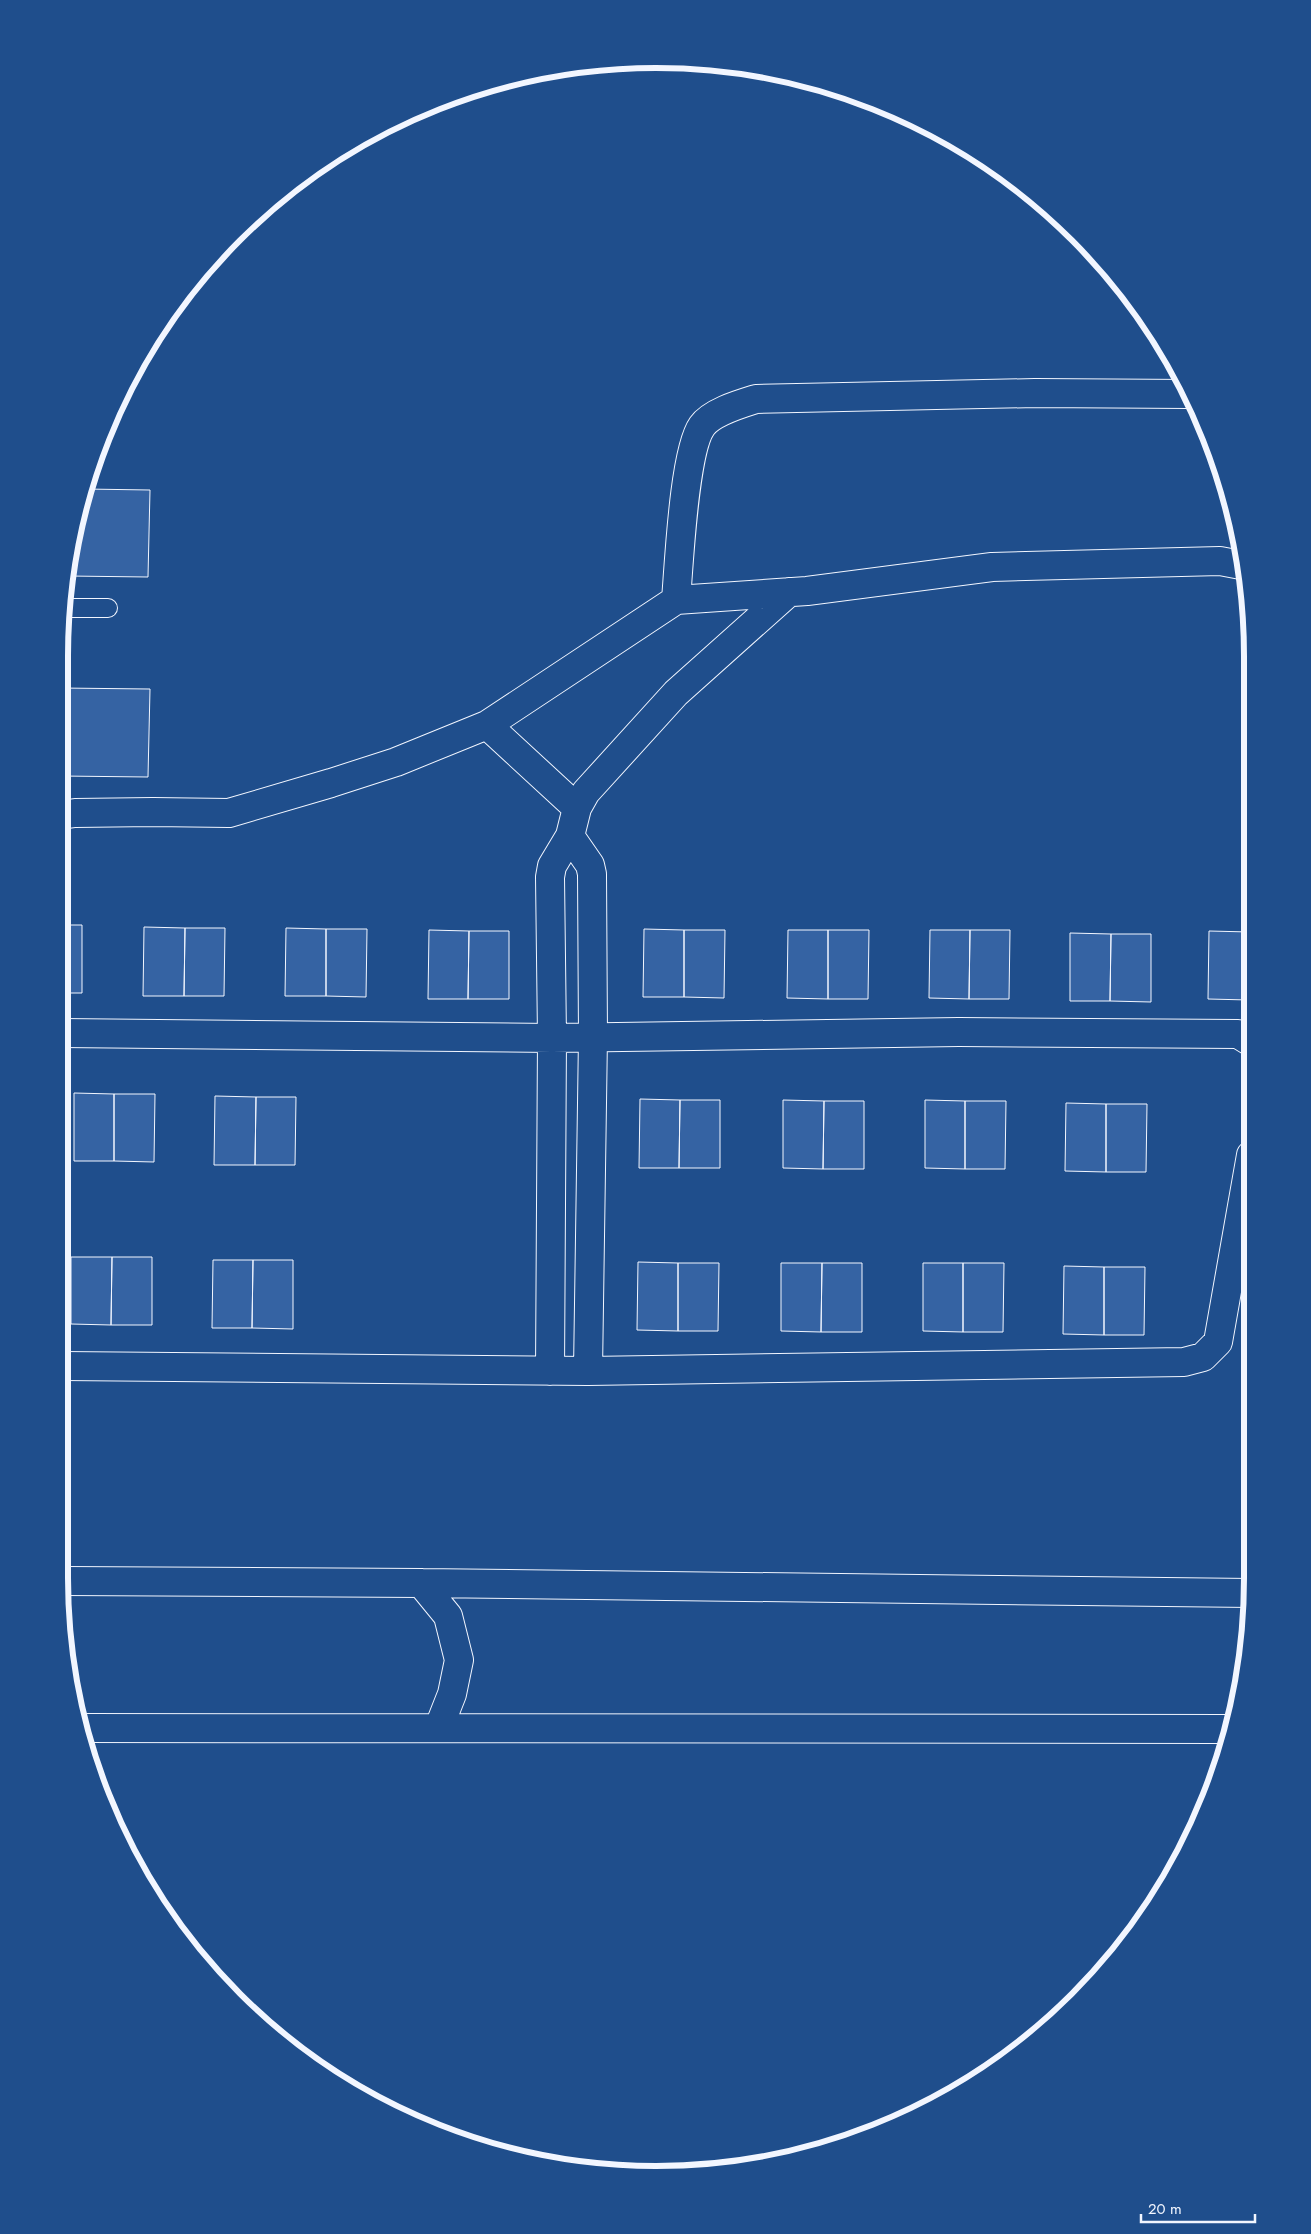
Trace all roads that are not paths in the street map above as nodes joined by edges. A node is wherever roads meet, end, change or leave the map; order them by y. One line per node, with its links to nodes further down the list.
1 (1182, 394): 4 (street)
2 (1236, 564): 3 (street)
3 (789, 592): 4 (street); 8 (street)
4 (676, 600): 7 (street)
5 (70, 608): 6 (lane)
6 (108, 608)
7 (487, 725): 8 (street); 9 (street)
8 (577, 808): 10 (street)
9 (67, 815)
10 (570, 836): 12 (street); 13 (street)
11 (67, 1033): 13 (street)
12 (593, 1036): 13 (street); 14 (street); 18 (street)
13 (552, 1038): 17 (street)
14 (1244, 1038)
15 (1244, 1195): 18 (street)
16 (67, 1366): 17 (street)
17 (550, 1371): 18 (street)
18 (588, 1371)
19 (67, 1581): 20 (street)
20 (421, 1583): 21 (street); 22 (street)
21 (1243, 1593)
22 (438, 1727): 23 (street); 24 (street)
23 (87, 1728)
24 (1223, 1729)

